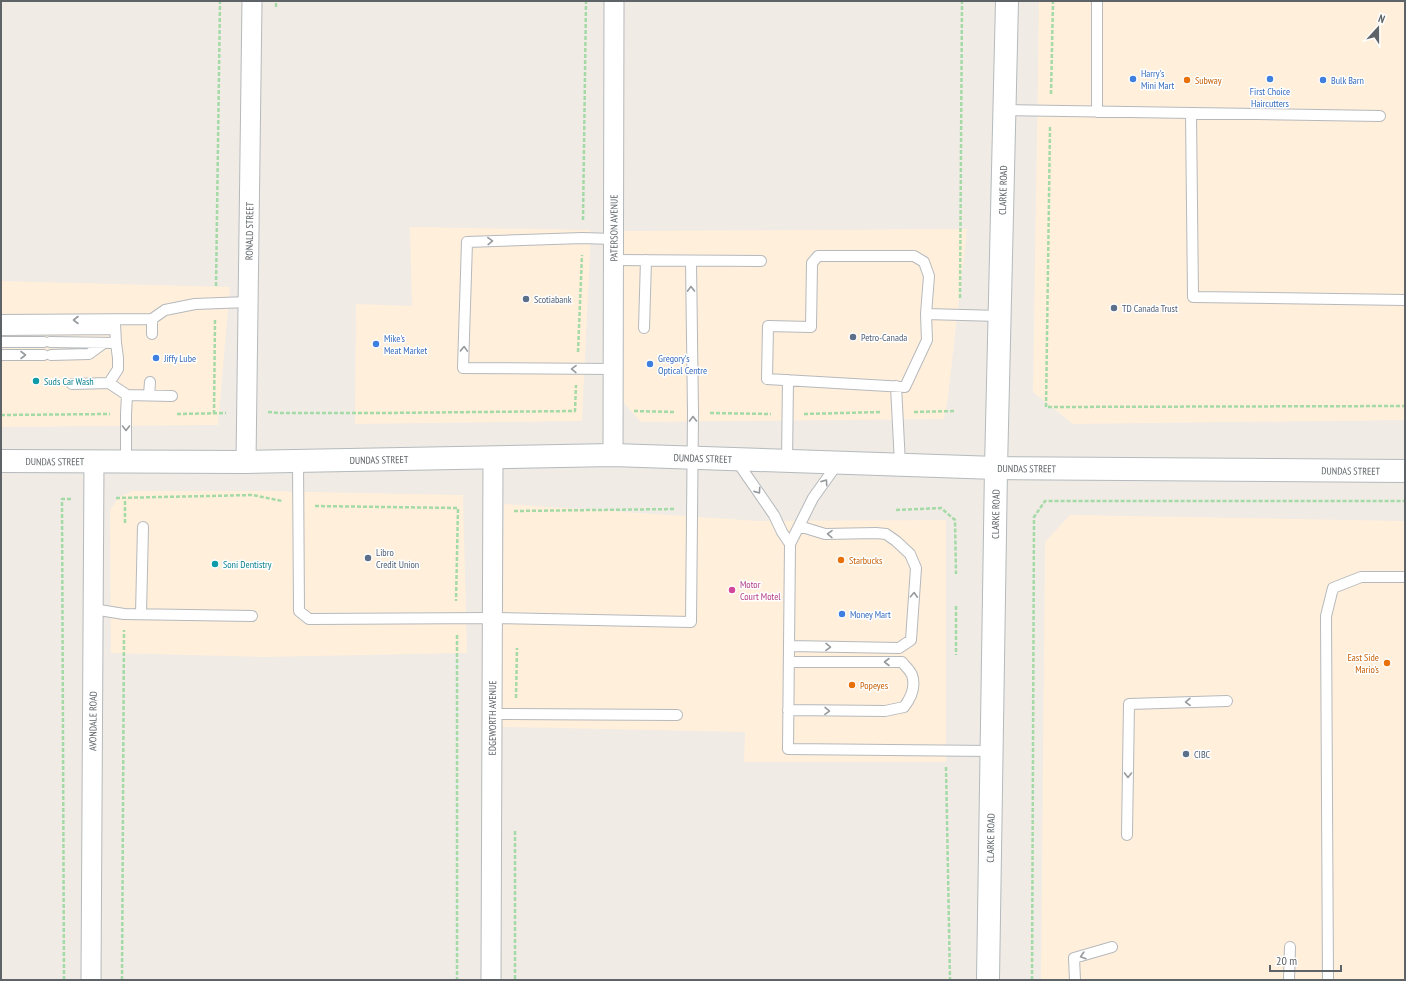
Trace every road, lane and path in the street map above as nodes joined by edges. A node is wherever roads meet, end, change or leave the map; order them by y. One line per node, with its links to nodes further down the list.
1 (220, 1): 21 (path)
2 (252, 1): 22 (street, RONALD STREET)
3 (586, 1): 14 (path)
4 (614, 1): 15 (street, PATERSON AVENUE)
5 (962, 1): 24 (path)
6 (1006, 1): 9 (main road, CLARKE ROAD)
7 (1053, 1): 10 (path)
8 (1097, 1): 11 (lane)
9 (1004, 110): 10 (lane); 25 (main road, CLARKE ROAD)
10 (1050, 111): 11 (lane); 46 (path)
11 (1097, 112): 12 (lane)
12 (1191, 113): 13 (lane); 20 (lane)
13 (1380, 116)
14 (583, 238): 15 (lane); 36 (path); 36 (lane, one-way to 14)
15 (613, 239): 16 (street, PATERSON AVENUE)
16 (613, 260): 17 (lane); 37 (street, PATERSON AVENUE)
17 (646, 260): 19 (lane); 29 (lane)
18 (761, 261): 19 (lane)
19 (691, 262): 54 (lane, one-way to 19)
20 (1405, 300)
21 (215, 302): 22 (lane); 26 (lane); 50 (path)
22 (248, 302): 61 (street, RONALD STREET)
23 (926, 314): 24 (lane); 38 (lane); 42 (lane)
24 (960, 315): 25 (lane)
25 (999, 316): 64 (main road, CLARKE ROAD)
26 (152, 319): 28 (lane); 31 (lane)
27 (1, 320): 28 (lane, one-way to 27)
28 (115, 324): 30 (lane); 34 (lane)
29 (644, 328)
30 (1, 330)
31 (152, 334)
32 (1, 342): 33 (lane)
33 (104, 343): 34 (lane); 35 (lane, one-way to 33)
34 (116, 343): 40 (lane)
35 (1, 355)
36 (578, 369): 37 (lane); 49 (path)
37 (613, 369): 52 (street, PATERSON AVENUE)
38 (788, 380): 42 (lane); 51 (lane)
39 (150, 382): 44 (lane)
40 (109, 383): 41 (lane); 43 (lane)
41 (72, 384)
42 (896, 386): 48 (lane)
43 (128, 395): 44 (lane); 60 (lane, one-way to 60)
44 (149, 395): 45 (lane)
45 (172, 396)
46 (1405, 406)
47 (956, 411): 48 (path)
48 (898, 412): 51 (path); 63 (lane)
49 (279, 413)
50 (214, 414)
51 (787, 414): 58 (lane)
52 (613, 455): 53 (main road, DUNDAS STREET); 54 (main road, DUNDAS STREET)
53 (492, 457): 57 (main road, DUNDAS STREET); 86 (street, EDGEWORTH AVENUE)
54 (692, 458): 55 (main road, DUNDAS STREET); 86 (lane)
55 (735, 460): 58 (main road, DUNDAS STREET); 77 (lane, one-way to 77)
56 (1, 461): 59 (main road, DUNDAS STREET)
57 (298, 461): 61 (main road, DUNDAS STREET); 86 (lane)
58 (787, 461): 62 (main road, DUNDAS STREET)
59 (94, 462): 60 (main road, DUNDAS STREET); 67 (street, AVONDALE ROAD)
60 (126, 462): 61 (main road, DUNDAS STREET)
61 (246, 462)
62 (838, 463): 63 (main road, DUNDAS STREET); 74 (lane, one-way to 62)
63 (900, 464): 64 (main road, DUNDAS STREET)
64 (996, 468): 65 (main road, DUNDAS STREET); 97 (main road, CLARKE ROAD)
65 (1405, 471)
66 (125, 498): 67 (path); 69 (path); 76 (path)
67 (94, 499): 82 (street, AVONDALE ROAD); 103 (path)
68 (1405, 501): 111 (path)
69 (289, 502)
70 (315, 506): 81 (path)
71 (676, 509): 73 (path)
72 (896, 510): 78 (path)
73 (514, 511)
74 (799, 526): 77 (lane); 88 (lane, one-way to 74)
75 (143, 527): 84 (lane)
76 (125, 529)
77 (790, 544): 88 (lane)
78 (956, 574)
79 (1405, 577): 114 (lane)
80 (956, 606): 90 (path)
81 (456, 608)
82 (93, 609): 83 (lane); 104 (street, AVONDALE ROAD)
83 (124, 614): 84 (lane); 105 (path)
84 (141, 614): 85 (lane)
85 (252, 616)
86 (492, 618): 95 (street, EDGEWORTH AVENUE)
87 (456, 632): 106 (path)
88 (789, 646): 91 (lane)
89 (517, 648): 93 (path)
90 (956, 655)
91 (789, 662): 94 (lane); 94 (lane, one-way to 91)
92 (1226, 701): 100 (lane, one-way to 100)
93 (516, 702)
94 (788, 710): 97 (lane)
95 (492, 714): 96 (lane); 107 (street, EDGEWORTH AVENUE)
96 (677, 715)
97 (992, 751): 110 (main road, CLARKE ROAD)
98 (946, 762): 109 (path)
99 (515, 824): 108 (path)
100 (1127, 835)
101 (1112, 947): 112 (lane, one-way to 112)
102 (1290, 948): 113 (lane)
103 (64, 980)
104 (91, 980)
105 (122, 980)
106 (457, 980)
107 (490, 980)
108 (516, 980)
109 (950, 980)
110 (988, 980)
111 (1032, 980)
112 (1075, 980)
113 (1289, 980)
114 (1328, 980)

